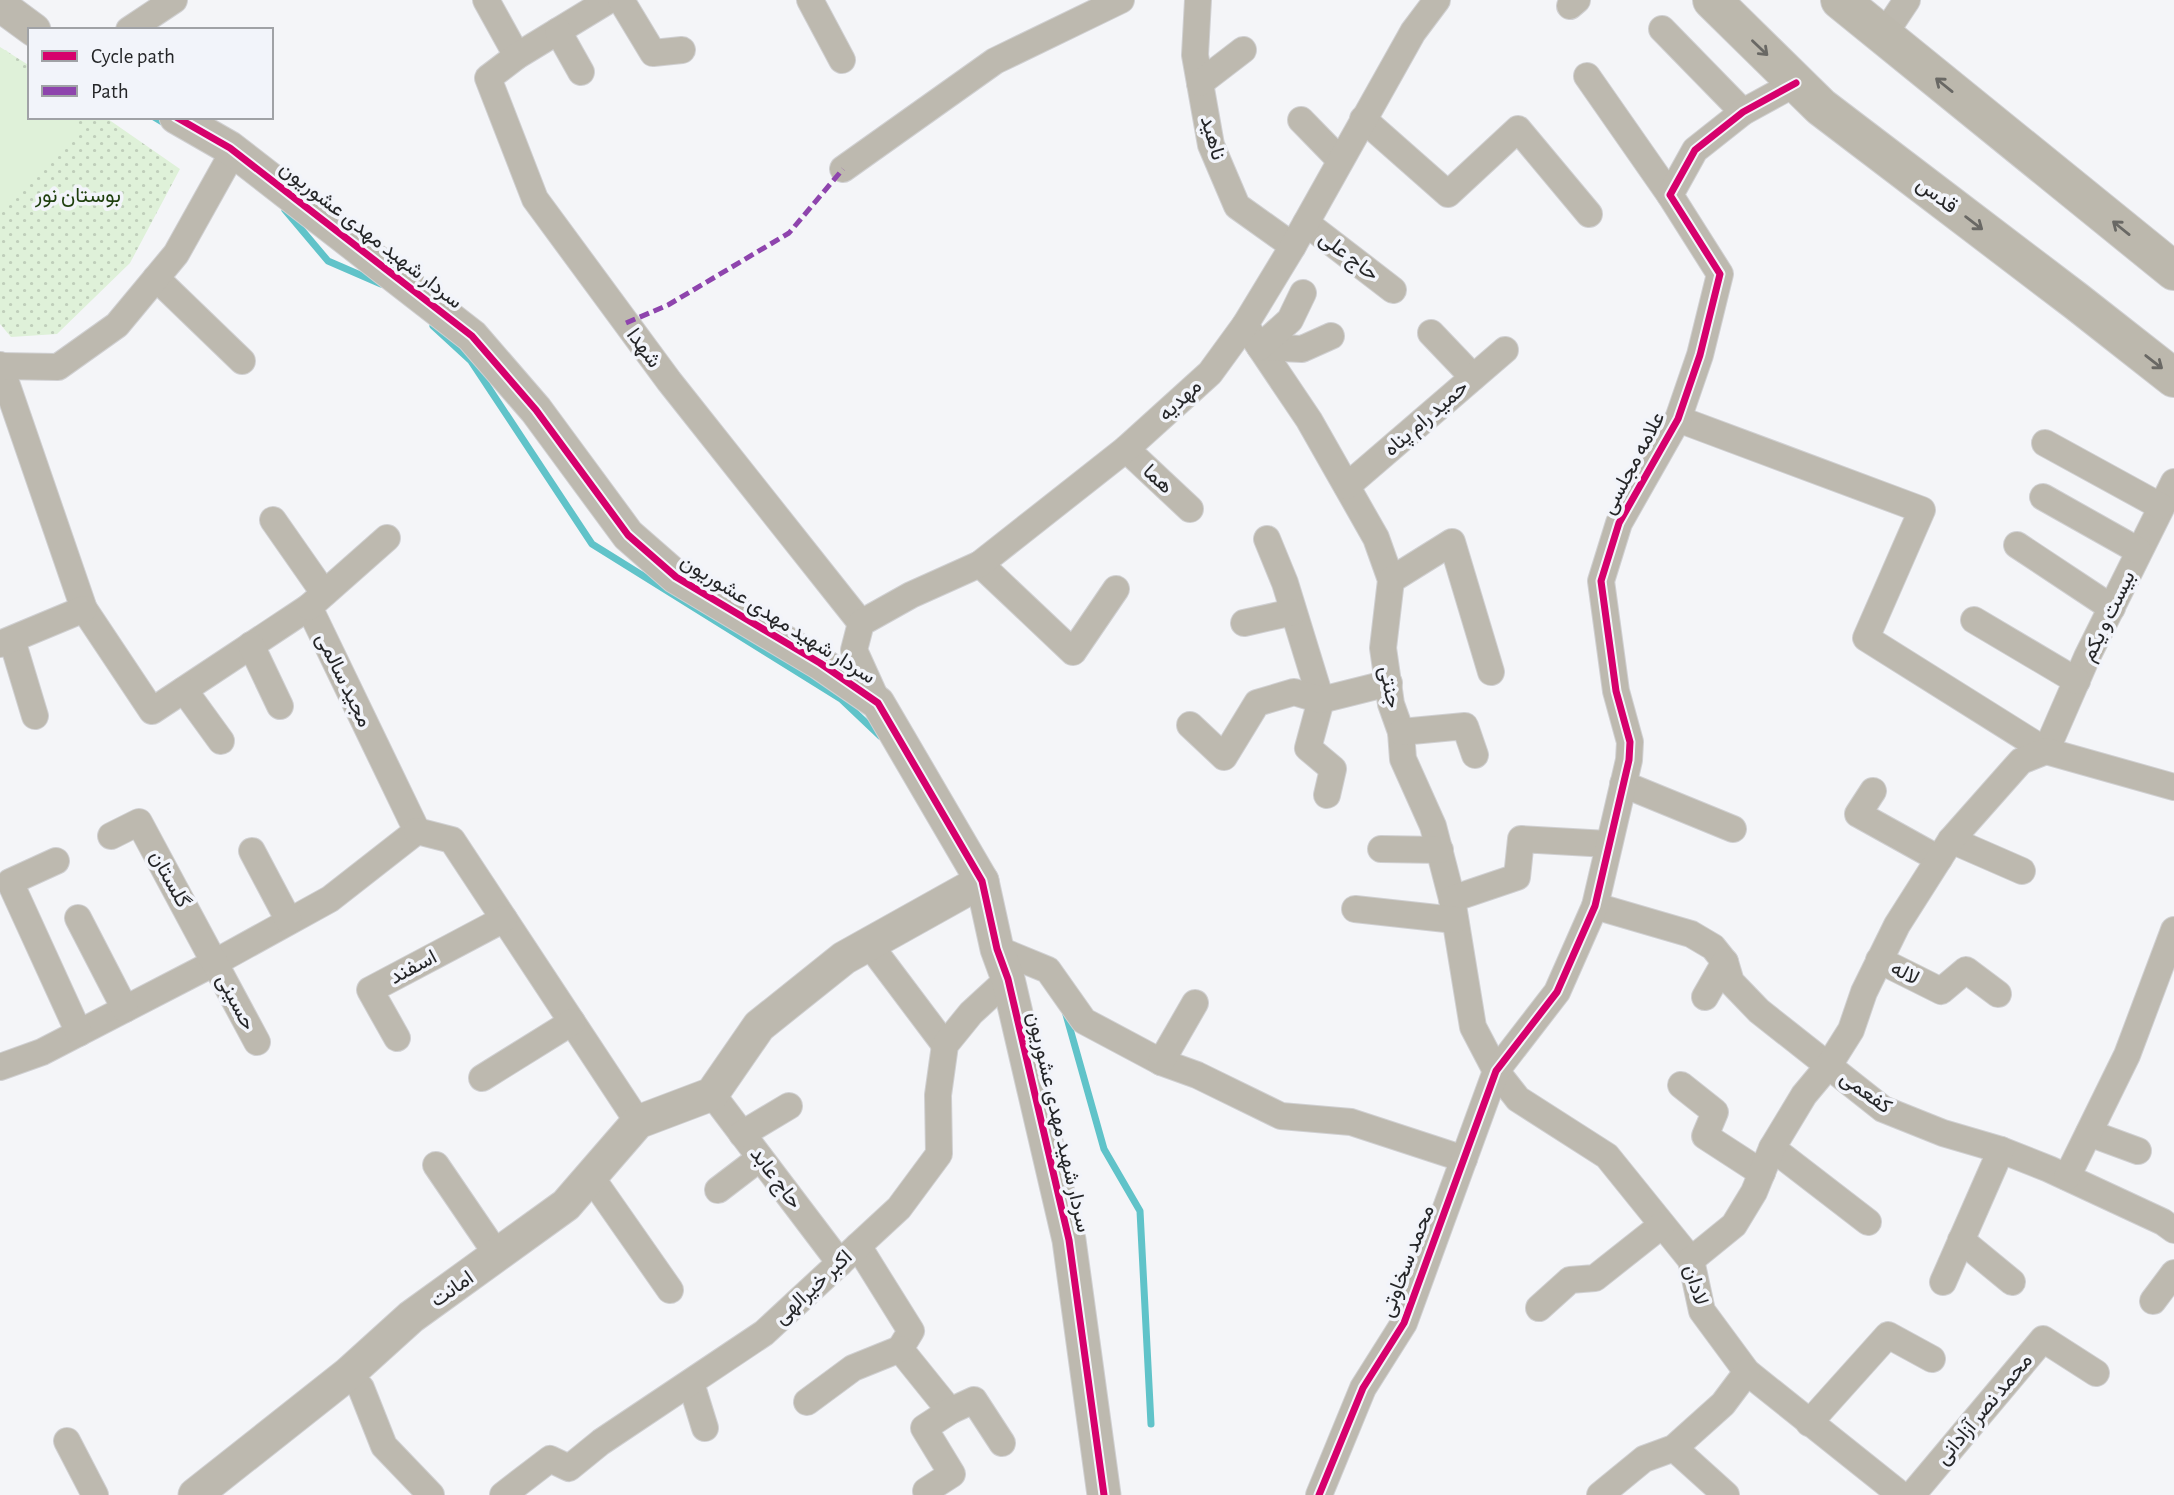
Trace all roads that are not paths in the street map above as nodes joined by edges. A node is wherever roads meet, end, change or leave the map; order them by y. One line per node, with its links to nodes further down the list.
1 (174, 0): 13 (street)
2 (486, 0): 19 (street)
3 (810, 0): 20 (street)
4 (1121, 0): 31 (street)
5 (1198, 0): 23 (street, ناهید)
6 (1437, 0): 27 (street, مهدیه)
7 (1712, 0): 24 (main road, قدس, one-way to 24)
8 (1840, 0): 16 (main road)
9 (1907, 0): 16 (street)
10 (605, 2): 15 (street, شهدا); 17 (street)
11 (0, 5): 12 (street)
12 (31, 28)
13 (132, 28)
14 (1662, 29): 25 (street)
15 (558, 31): 19 (street, شهدا); 21 (street)
16 (1883, 36): 35 (main road, one-way to 16)
17 (682, 50)
18 (1243, 50): 23 (street)
19 (517, 56): 69 (street, شهدا)
20 (842, 60)
21 (581, 72)
22 (1587, 76): 32 (street, علامه مجلسی)
23 (1200, 83): 34 (street, ناهید)
24 (1796, 83): 25 (street); 47 (main road, قدس, one-way to 47)
25 (1743, 112): 32 (street)
26 (179, 119): 29 (street, سردار شهید مهدی عشوریون)
27 (1363, 119): 30 (street, مهدیه); 33 (street)
28 (1301, 120): 30 (street)
29 (230, 148): 36 (street); 78 (street, سردار شهید مهدی عشوریون)
30 (1340, 160): 34 (street, مهدیه)
31 (843, 169)
32 (1670, 195): 48 (street, علامه مجلسی)
33 (1589, 214)
34 (1299, 234): 37 (street, حاج علی); 39 (street, مهدیه)
35 (2174, 271)
36 (156, 278): 44 (street); 45 (street)
37 (1393, 290)
38 (1303, 293): 42 (street)
39 (1245, 325): 42 (street, جنتی); 50 (street, مهدیه)
40 (1431, 333): 46 (street)
41 (1331, 337): 42 (street)
42 (1260, 347): 52 (street, جنتی)
43 (1505, 350): 46 (street, حمید رام پناه)
44 (242, 361)
45 (1, 365): 66 (street, مجید سالمی)
46 (1474, 377): 52 (street, حمید رام پناه)
47 (2174, 378)
48 (1678, 419): 84 (street); 86 (street, علامه مجلسی)
49 (2045, 443): 54 (street)
50 (1126, 449): 55 (street, هما); 61 (street, مهدیه)
51 (2174, 482): 54 (street, بیست و یکم)
52 (1347, 486): 62 (street, جنتی)
53 (2043, 497): 60 (street)
54 (2160, 506): 60 (street, بیست و یکم)
55 (1190, 509)
56 (273, 520): 64 (street)
57 (387, 538): 64 (street)
58 (1267, 539): 67 (street)
59 (2017, 545): 65 (street)
60 (2139, 551): 65 (street, بیست و یکم)
61 (980, 564): 63 (street); 69 (street, مهدیه)
62 (1391, 580): 73 (street); 75 (street, جنتی)
63 (1116, 589)
64 (316, 600): 72 (street, مجید سالمی); 91 (street, مجید سالمی)
65 (2112, 608): 74 (street, بیست و یکم)
66 (84, 609): 71 (street); 76 (street, مجید سالمی)
67 (1293, 612): 70 (street); 77 (street)
68 (1974, 620): 74 (street)
69 (862, 623): 78 (street)
70 (1244, 623)
71 (6, 642): 80 (street)
72 (251, 645): 76 (street, مجید سالمی); 79 (street)
73 (1491, 672)
74 (2077, 681): 84 (street, بیست و یکم)
75 (1388, 683): 77 (street); 82 (street, جنتی)
76 (184, 690): 83 (street)
77 (1321, 699): 81 (street); 89 (street)
78 (878, 703): 100 (street, سردار شهید مهدی عشوریون)
79 (280, 706)
80 (35, 716)
81 (1190, 725)
82 (1401, 732): 85 (street); 96 (street, جنتی)
83 (221, 741)
84 (2046, 751): 87 (street); 95 (street)
85 (1475, 755)
86 (1623, 784): 90 (street); 93 (street, علامه مجلسی)
87 (2174, 786)
88 (1874, 791): 95 (street)
89 (1326, 795)
90 (1733, 829)
91 (417, 831): 105 (street); 106 (street)
92 (111, 836): 111 (street, گلستان)
93 (1608, 844): 101 (street, علامه مجلسی); 103 (street)
94 (1381, 849): 96 (street)
95 (1945, 849): 99 (street); 109 (street)
96 (1440, 850): 103 (street, جنتی)
97 (252, 852): 106 (street)
98 (56, 861): 118 (street)
99 (2022, 871)
100 (982, 881): 108 (street); 112 (street, سردار شهید مهدی عشوریون)
101 (1595, 906): 110 (street, کفعمی); 125 (street, علامه مجلسی)
102 (1355, 909): 103 (street)
103 (1454, 909): 125 (street, جنتی)
104 (78, 918): 116 (street)
105 (505, 919): 117 (street); 119 (street, اسفند)
106 (289, 921): 111 (street)
107 (2174, 930): 131 (street)
108 (869, 944): 121 (street); 128 (street)
109 (1880, 960): 113 (street, لاله); 124 (street)
110 (1726, 962): 114 (street); 124 (street, کفعمی)
111 (214, 963): 116 (street); 120 (street, حسینی)
112 (1003, 964): 121 (street); 123 (street); 176 (street, سردار شهید مهدی عشوریون)
113 (1998, 994)
114 (1704, 997)
115 (1195, 1003): 123 (street)
116 (125, 1009): 118 (street)
117 (572, 1022): 126 (street); 130 (street)
118 (79, 1033): 122 (street)
119 (397, 1038)
120 (257, 1042)
121 (945, 1045): 147 (street, اکبر خیرالهی)
122 (3, 1058)
123 (1161, 1062): 137 (street)
124 (1829, 1065): 133 (street); 134 (street, کفعمی)
125 (1496, 1071): 137 (street, محمد سخاوتی); 145 (street, لادان)
126 (482, 1078)
127 (1681, 1086): 139 (street)
128 (712, 1094): 130 (street, امانت); 132 (street, حاج عابد)
129 (789, 1106): 132 (street)
130 (638, 1122): 140 (street, امانت)
131 (2089, 1133): 135 (street); 141 (street)
132 (742, 1134): 136 (street, حاج عابد)
133 (1772, 1149): 139 (street); 144 (street)
134 (2001, 1150): 141 (street, کفعمی); 146 (street)
135 (2138, 1151)
136 (760, 1158): 142 (street); 147 (street, حاج عابد)
137 (1464, 1159): 177 (street, محمد سخاوتی)
138 (436, 1165): 148 (street)
139 (1762, 1173): 149 (street)
140 (591, 1177): 148 (street, امانت); 153 (street)
141 (2067, 1177): 143 (street, کفعمی)
142 (718, 1190)
143 (2170, 1220)
144 (1868, 1223)
145 (1662, 1225): 149 (street, لادان); 155 (street)
146 (1961, 1240): 151 (street); 152 (street)
147 (849, 1254): 156 (street, حاج عابد); 161 (street, اکبر خیرالهی)
148 (498, 1256): 160 (street, امانت)
149 (1691, 1260): 158 (street, لادان)
150 (2174, 1273): 154 (street)
151 (1943, 1282)
152 (2012, 1282)
153 (670, 1290)
154 (2153, 1301)
155 (1539, 1308)
156 (900, 1349): 162 (street); 163 (street)
157 (1932, 1359): 164 (street)
158 (1747, 1372): 164 (street, لادان); 168 (street)
159 (2095, 1373): 171 (street, محمد نصر آزادانی)
160 (348, 1374): 173 (street, امانت); 174 (street)
161 (691, 1383): 165 (street); 169 (street, اکبر خیرالهی)
162 (807, 1402)
163 (950, 1411): 167 (street); 170 (street)
164 (1810, 1423): 171 (street, لادان)
165 (705, 1428)
166 (67, 1441): 172 (street)
167 (1002, 1443)
168 (1674, 1448): 178 (street); 179 (street)
169 (537, 1485): 175 (street, اکبر خیرالهی)
170 (926, 1491)
171 (1898, 1493)
172 (95, 1495)
173 (195, 1495)
174 (431, 1495)
175 (503, 1495)
176 (1104, 1495)
177 (1319, 1495)
178 (1600, 1495)
179 (1726, 1495)

